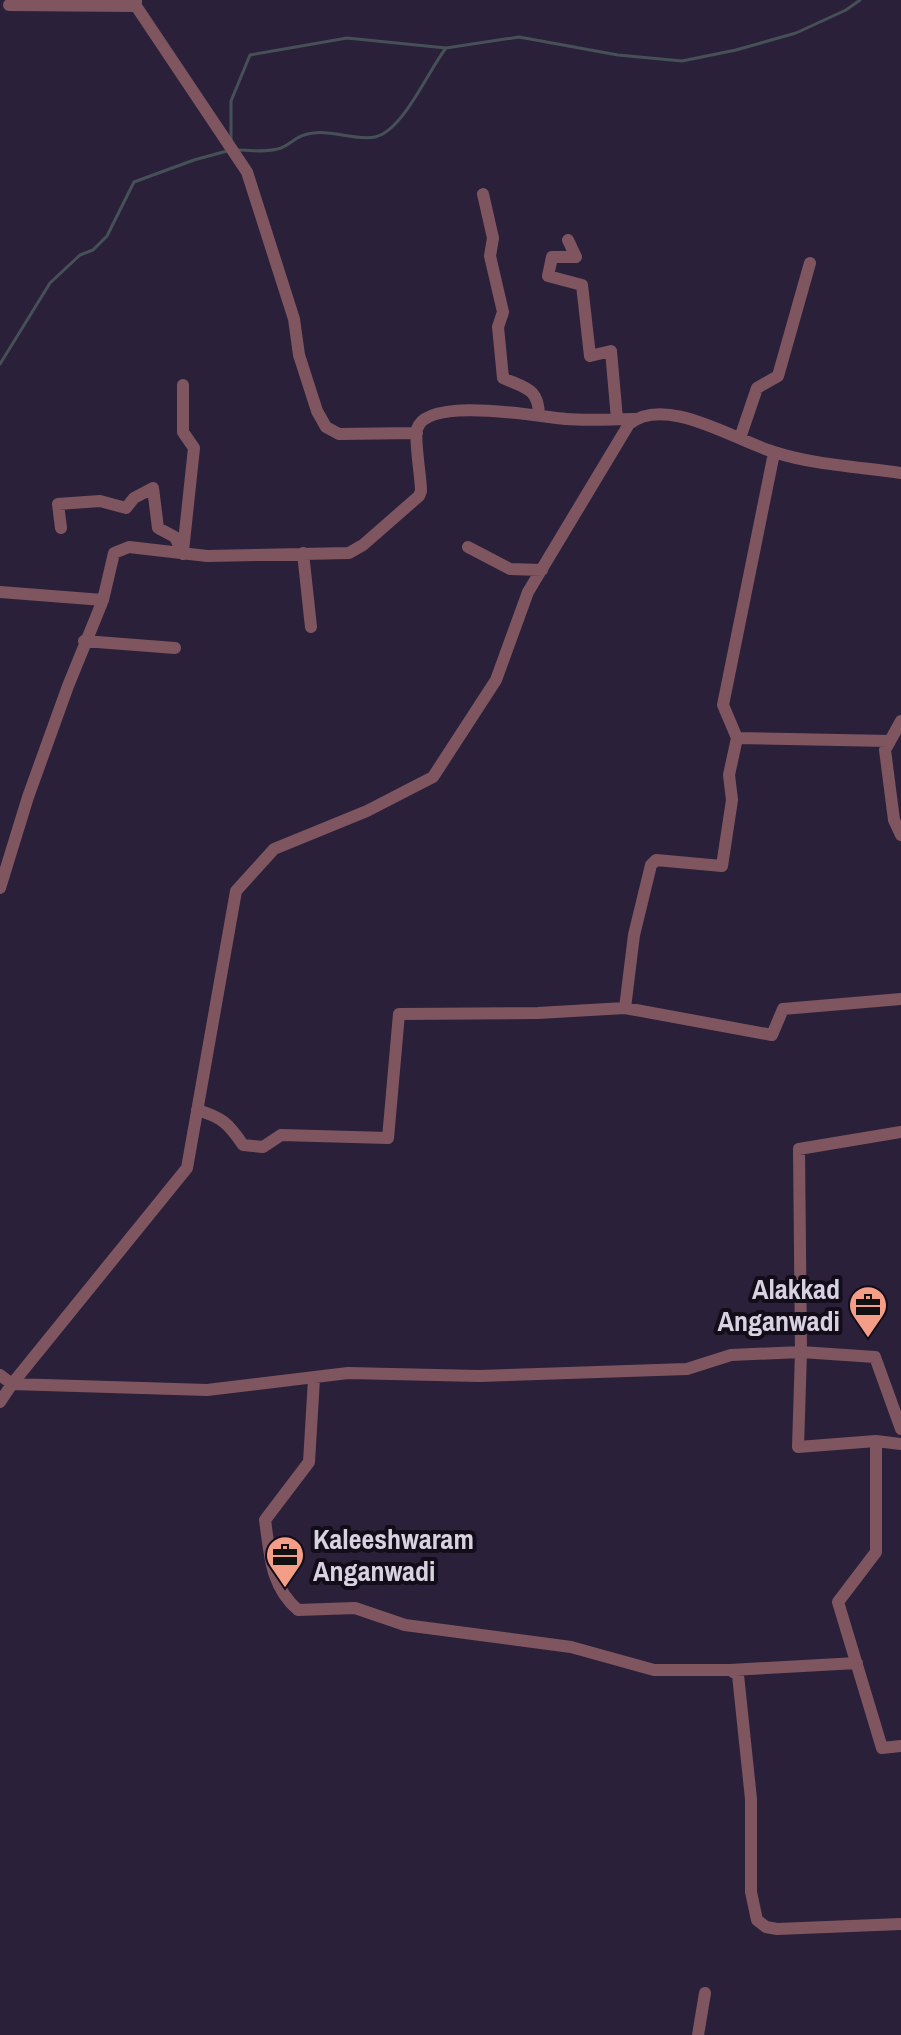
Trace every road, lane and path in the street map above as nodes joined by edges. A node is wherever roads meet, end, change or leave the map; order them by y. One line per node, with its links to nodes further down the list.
1 (136, 3): 2 (street); 10 (street)
2 (9, 5)
3 (483, 194): 7 (street)
4 (568, 240): 8 (street)
5 (810, 263): 11 (street)
6 (183, 385): 17 (street)
7 (539, 416): 8 (street); 10 (street)
8 (617, 419): 9 (street)
9 (635, 419): 11 (street); 18 (street)
10 (417, 433): 16 (street)
11 (740, 438): 12 (street)
12 (774, 453): 13 (street); 25 (street)
13 (901, 473)
14 (61, 528): 17 (street)
15 (468, 547): 18 (street)
16 (303, 553): 17 (street); 21 (street)
17 (183, 554): 20 (street)
18 (542, 570): 31 (street)
19 (0, 592): 20 (street)
20 (103, 600): 22 (street)
21 (311, 627)
22 (84, 641): 23 (street); 28 (street)
23 (175, 648)
24 (901, 721): 26 (street)
25 (737, 738): 26 (street); 30 (street)
26 (890, 741): 27 (street)
27 (901, 835)
28 (0, 888)
29 (901, 999): 30 (street)
30 (625, 1008): 31 (street)
31 (197, 1110): 36 (street)
32 (901, 1132): 33 (street)
33 (801, 1352): 35 (street); 38 (street); 39 (street)
34 (0, 1375): 36 (street)
35 (314, 1379): 36 (street); 42 (street)
36 (12, 1384): 37 (street)
37 (0, 1402)
38 (901, 1429)
39 (876, 1441): 40 (street); 41 (street)
40 (901, 1444)
41 (857, 1663): 42 (street); 43 (street)
42 (730, 1670): 44 (street)
43 (901, 1746)
44 (901, 1924)
45 (705, 1993): 46 (street)
46 (698, 2035)

